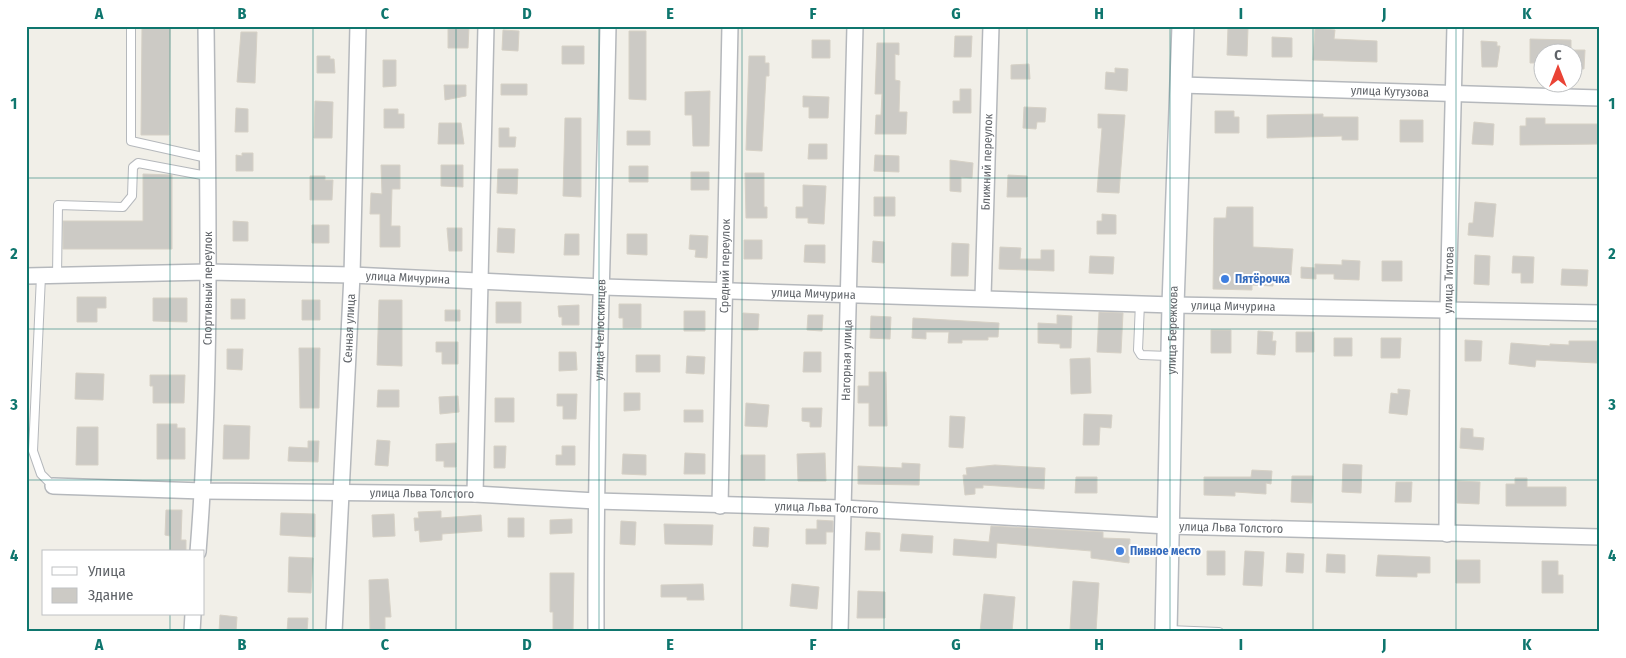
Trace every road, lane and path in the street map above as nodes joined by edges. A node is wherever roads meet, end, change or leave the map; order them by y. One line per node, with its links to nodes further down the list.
1 (132, 26): 14 (lane)
2 (206, 26): 14 (street, Спортивный переулок)
3 (358, 26): 17 (street, Сенная улица)
4 (486, 26): 20 (street)
5 (608, 26): 21 (street, улица Челюскинцев)
6 (730, 26): 22 (street, Средний переулок)
7 (855, 26): 23 (street, Нагорная улица)
8 (991, 26): 24 (street, Ближний переулок)
9 (1183, 26): 11 (street, улица Бережкова)
10 (1455, 26): 12 (street, улица Титова)
11 (1181, 85): 12 (street, улица Кутузова); 26 (street, улица Бережкова)
12 (1454, 92): 13 (street, улица Кутузова); 27 (street, улица Титова)
13 (1600, 98)
14 (207, 158): 15 (street, Спортивный переулок)
15 (207, 176): 16 (street, Спортивный переулок); 19 (lane)
16 (208, 272): 17 (street, улица Мичурина); 19 (street, улица Мичурина); 31 (street, Спортивный переулок)
17 (352, 275): 20 (street, улица Мичурина); 32 (street, Сенная улица)
18 (34, 276): 19 (street, улица Мичурина); 30 (lane)
19 (57, 276)
20 (480, 280): 21 (street, улица Мичурина); 33 (street)
21 (603, 287): 22 (street, улица Мичурина); 34 (street, улица Челюскинцев)
22 (724, 289): 23 (street, улица Мичурина); 35 (street, Средний переулок)
23 (849, 294): 24 (street, улица Мичурина); 36 (street, Нагорная улица)
24 (983, 297): 25 (street, улица Мичурина)
25 (1140, 303): 26 (street, улица Мичурина); 29 (lane)
26 (1173, 304): 27 (street, улица Мичурина); 29 (street, улица Бережкова)
27 (1448, 308): 28 (street, улица Мичурина); 38 (street, улица Титова)
28 (1600, 313)
29 (1172, 356): 37 (street, улица Бережкова)
30 (53, 486): 31 (street, улица Льва Толстого)
31 (203, 491): 32 (street, улица Льва Толстого); 40 (street, Спортивный переулок)
32 (343, 492): 33 (street, улица Льва Толстого); 44 (street, Сенная улица)
33 (475, 494): 34 (street, улица Льва Толстого)
34 (596, 501): 35 (street, улица Льва Толстого); 45 (street, улица Челюскинцев)
35 (720, 506): 36 (street, улица Льва Толстого)
36 (843, 508): 37 (street, улица Льва Толстого); 46 (street, Нагорная улица)
37 (1168, 526): 38 (street, улица Льва Толстого); 42 (street, улица Бережкова)
38 (1447, 534): 39 (street, улица Льва Толстого)
39 (1600, 537)
40 (198, 550)
41 (193, 616): 43 (street)
42 (1166, 631): 47 (lane)
43 (192, 632)
44 (334, 632)
45 (596, 632)
46 (840, 632)
47 (1219, 632)

